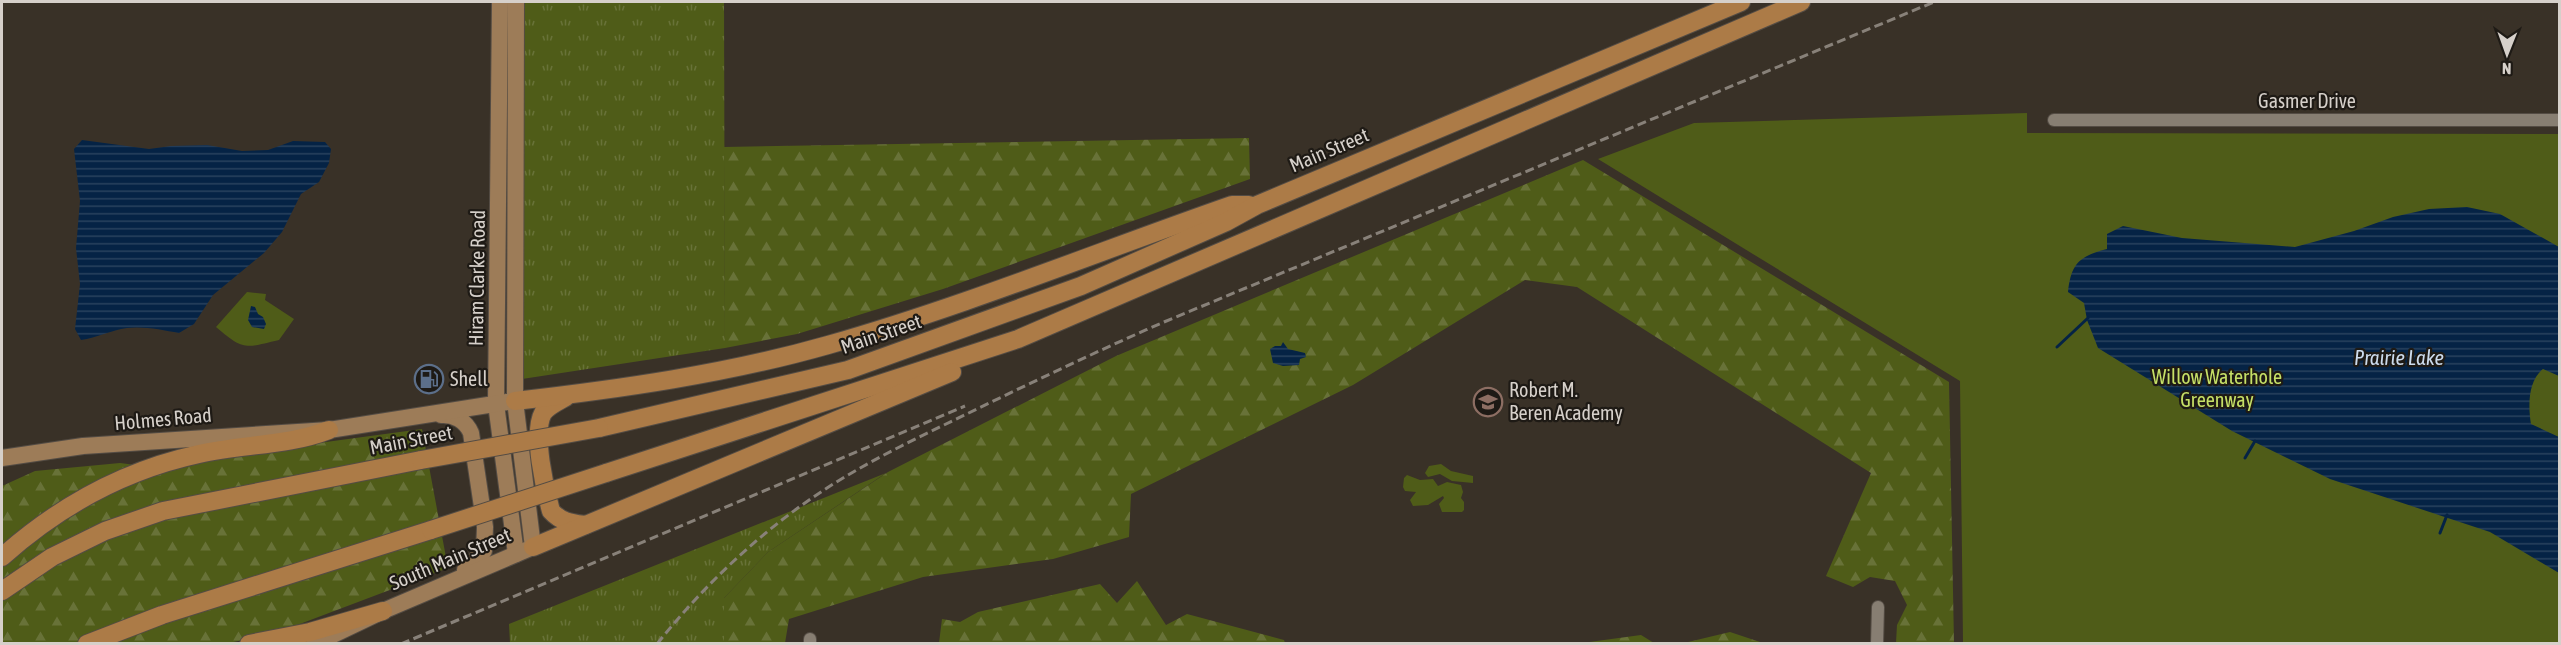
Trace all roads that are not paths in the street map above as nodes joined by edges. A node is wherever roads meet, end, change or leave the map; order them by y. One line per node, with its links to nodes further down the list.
1 (500, 2): 5 (main road, Hiram Clarke Road)
2 (516, 2): 5 (main road, Hiram Clarke Road)
3 (1741, 2): 8 (highway, Main Street)
4 (1801, 2): 11 (highway)
5 (508, 78): 9 (main road, Hiram Clarke Road); 10 (main road, Hiram Clarke Road)
6 (2054, 120): 7 (street, Gasmer Drive)
7 (2559, 120)
8 (1257, 205): 12 (highway); 23 (highway, Main Street, bridge)
9 (498, 236): 10 (main road); 14 (main road, Hiram Clarke Road)
10 (516, 236): 13 (main road, Hiram Clarke Road)
11 (1045, 328): 18 (highway); 26 (highway, bridge)
12 (570, 394): 13 (highway); 18 (highway)
13 (515, 401): 14 (main road); 19 (main road, Hiram Clarke Road)
14 (496, 404): 15 (main road); 20 (main road, Hiram Clarke Road)
15 (425, 415): 16 (main road); 22 (main road)
16 (329, 429): 17 (main road, Holmes Road); 21 (highway)
17 (2, 458)
18 (585, 525): 19 (highway)
19 (533, 547): 20 (main road, South Main Street)
20 (516, 554): 22 (main road, South Main Street)
21 (2, 557)
22 (453, 580): 25 (main road, South Main Street)
23 (2, 591)
24 (1878, 607): 29 (street)
25 (383, 611): 27 (highway); 28 (main road, South Main Street)
26 (87, 644)
27 (249, 644)
28 (314, 644)
29 (1877, 644)

